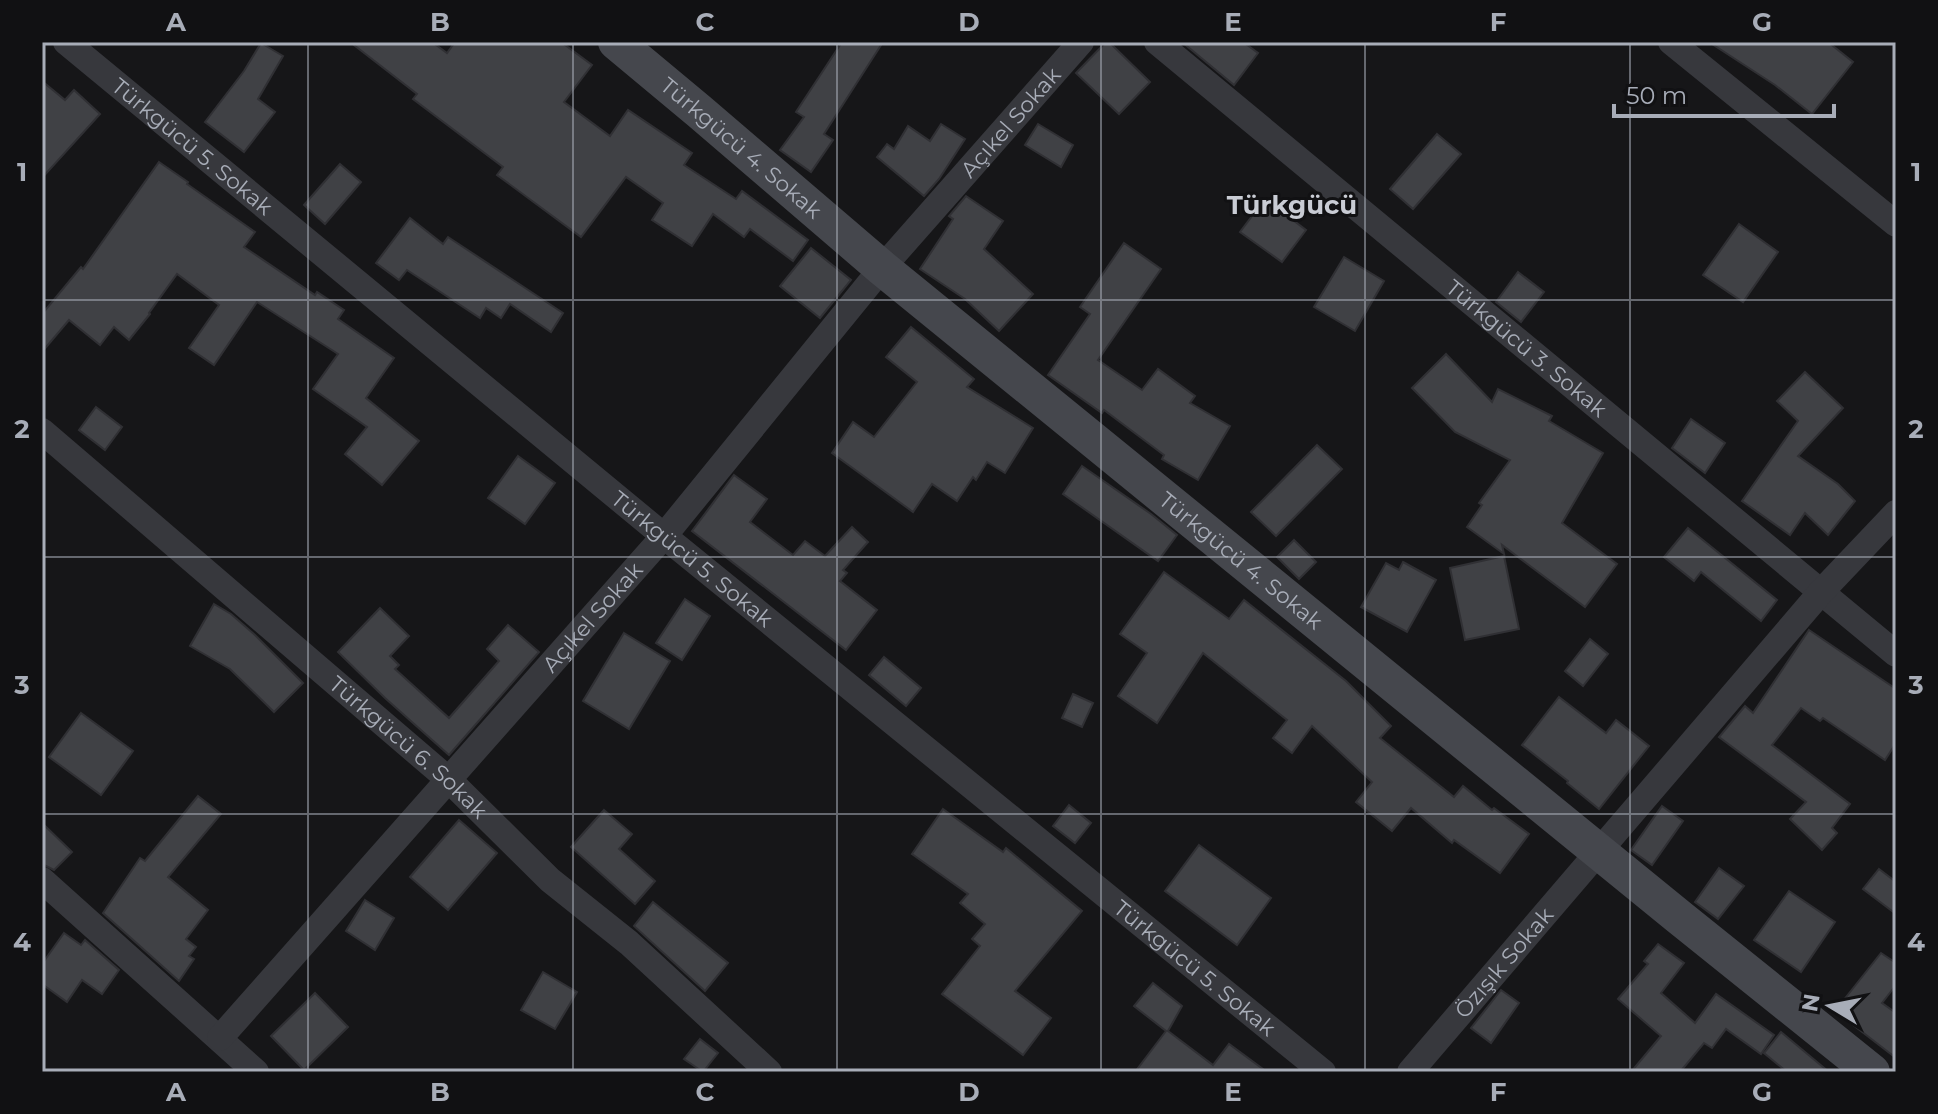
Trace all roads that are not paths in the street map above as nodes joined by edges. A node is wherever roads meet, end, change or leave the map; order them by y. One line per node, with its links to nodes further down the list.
1 (66, 42): 10 (street, Türkgücü 5. Sokak)
2 (616, 42): 7 (main road, Türkgücü 4. Sokak)
3 (1081, 42): 7 (street, Açıkel Sokak)
4 (1157, 42): 11 (street, Türkgücü 3. Sokak)
5 (1671, 42): 6 (street)
6 (1896, 224)
7 (882, 268): 10 (street, Açıkel Sokak); 14 (main road, Türkgücü 4. Sokak)
8 (42, 431): 13 (street, Türkgücü 6. Sokak)
9 (1896, 513): 11 (street, Özışık Sokak)
10 (664, 536): 13 (street, Açıkel Sokak); 19 (street, Türkgücü 5. Sokak)
11 (1821, 592): 12 (street, Türkgücü 3. Sokak); 14 (street, Özışık Sokak)
12 (1896, 654)
13 (449, 780): 16 (street, Açıkel Sokak); 18 (street, Türkgücü 6. Sokak)
14 (1599, 852): 20 (street, Özışık Sokak); 21 (main road, Türkgücü 4. Sokak)
15 (42, 880): 16 (street)
16 (220, 1038): 17 (street)
17 (256, 1072)
18 (769, 1072)
19 (1323, 1072)
20 (1410, 1072)
21 (1872, 1072)

